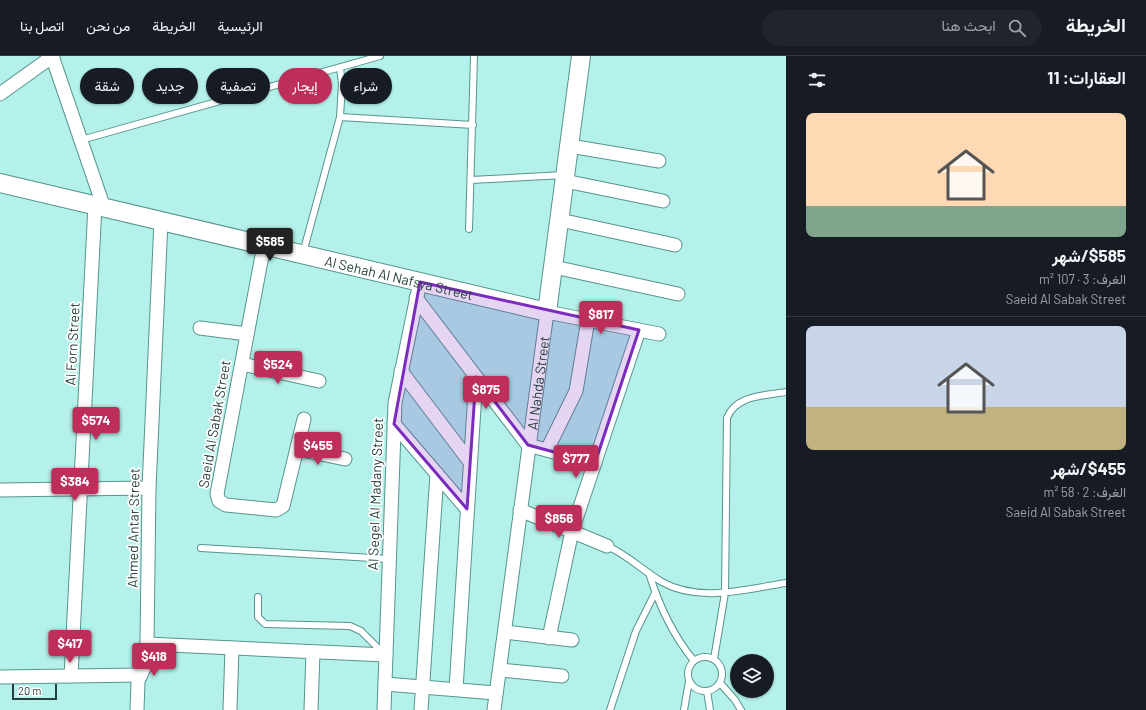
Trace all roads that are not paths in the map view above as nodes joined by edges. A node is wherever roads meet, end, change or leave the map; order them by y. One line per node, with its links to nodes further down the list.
1 (52, 56): 6 (street); 10 (street)
2 (380, 56): 5 (lane)
3 (474, 56): 9 (lane)
4 (581, 56): 11 (main road, Al Nahda Street)
5 (340, 68): 10 (lane)
6 (0, 94)
7 (341, 104): 8 (lane)
8 (340, 116): 9 (lane); 23 (lane)
9 (473, 125): 14 (lane)
10 (81, 140): 17 (street)
11 (570, 146): 12 (street); 13 (main road, Al Nahda Street)
12 (659, 160)
13 (566, 178): 14 (lane); 16 (street); 18 (main road, Al Nahda Street)
14 (471, 180): 20 (lane)
15 (0, 183): 17 (main road, Al Sehah Al Nafsya Street)
16 (663, 200)
17 (99, 206): 19 (main road, Al Sehah Al Nafsya Street); 48 (street, Al Forn Street)
18 (560, 220): 22 (street); 24 (main road, Al Nahda Street)
19 (160, 221): 21 (main road, Al Sehah Al Nafsya Street); 47 (street, Ahmed Antar Street)
20 (469, 229)
21 (264, 245): 23 (main road, Al Sehah Al Nafsya Street); 31 (street, Saeid Al Sabak Street)
22 (675, 245)
23 (302, 255): 25 (main road, Al Sehah Al Nafsya Street)
24 (554, 267): 26 (street); 27 (main road, Al Nahda Street)
25 (418, 290): 27 (main road, Al Sehah Al Nafsya Street); 34 (street, Al Segel Al Madany Street); 35 (street)
26 (678, 294)
27 (547, 312): 28 (street, Al Sehah Al Nafsya Street); 40 (street, Al Nahda Street)
28 (588, 320): 30 (street, Al Sehah Al Nafsya Street); 42 (street)
29 (200, 328): 31 (street)
30 (639, 330): 32 (street, Al Sehah Al Nafsya Street); 45 (street)
31 (247, 334): 33 (street, Saeid Al Sabak Street)
32 (659, 334)
33 (242, 364): 36 (street); 41 (street, Saeid Al Sabak Street)
34 (401, 371): 39 (street, Al Segel Al Madany Street); 44 (street)
35 (476, 377): 40 (street); 44 (street)
36 (319, 381)
37 (786, 392): 59 (lane)
38 (304, 419): 41 (street, Saeid Al Sabak Street)
39 (394, 424): 46 (street); 55 (street, Al Segel Al Madany Street)
40 (528, 445): 42 (street); 51 (street, Al Nahda Street)
41 (297, 449): 43 (street)
42 (547, 450): 45 (street)
43 (345, 459)
44 (470, 462): 50 (street)
45 (595, 463): 52 (street)
46 (437, 474): 50 (street); 78 (street)
47 (149, 488): 48 (street); 64 (street, Ahmed Antar Street)
48 (81, 489): 49 (street); 72 (street, Al Forn Street)
49 (0, 490)
50 (466, 509): 79 (street)
51 (520, 510): 52 (street); 61 (street, Al Nahda Street)
52 (572, 531): 53 (street); 62 (street)
53 (607, 546): 56 (lane)
54 (201, 548): 55 (lane)
55 (389, 559): 67 (street, Al Segel Al Madany Street)
56 (649, 573): 58 (lane); 59 (lane)
57 (786, 583): 59 (lane)
58 (655, 593): 69 (lane); 88 (lane)
59 (725, 593): 68 (lane)
60 (258, 597): 67 (lane)
61 (505, 632): 62 (street); 70 (street, Al Nahda Street)
62 (549, 638): 63 (street)
63 (572, 640)
64 (148, 644): 65 (street); 71 (street, Ahmed Antar Street)
65 (232, 648): 66 (street); 83 (street)
66 (314, 652): 67 (street); 84 (street)
67 (386, 655): 77 (street, Al Segel Al Madany Street)
68 (714, 659): 69 (lane); 76 (lane)
69 (694, 661): 75 (lane)
70 (500, 670): 73 (street); 81 (street, Al Nahda Street)
71 (141, 675): 72 (street); 82 (street, Ahmed Antar Street)
72 (71, 676): 74 (street)
73 (562, 676)
74 (0, 677)
75 (689, 681): 80 (lane); 89 (lane)
76 (720, 683): 80 (lane); 91 (lane)
77 (385, 684): 78 (street); 85 (street, Al Segel Al Madany Street)
78 (422, 687): 79 (street); 86 (street)
79 (456, 689): 81 (street)
80 (707, 691): 90 (lane)
81 (496, 693): 87 (street, Al Nahda Street)
82 (137, 710)
83 (230, 710)
84 (311, 710)
85 (384, 710)
86 (421, 710)
87 (494, 710)
88 (610, 710)
89 (684, 710)
90 (710, 710)
91 (741, 710)

